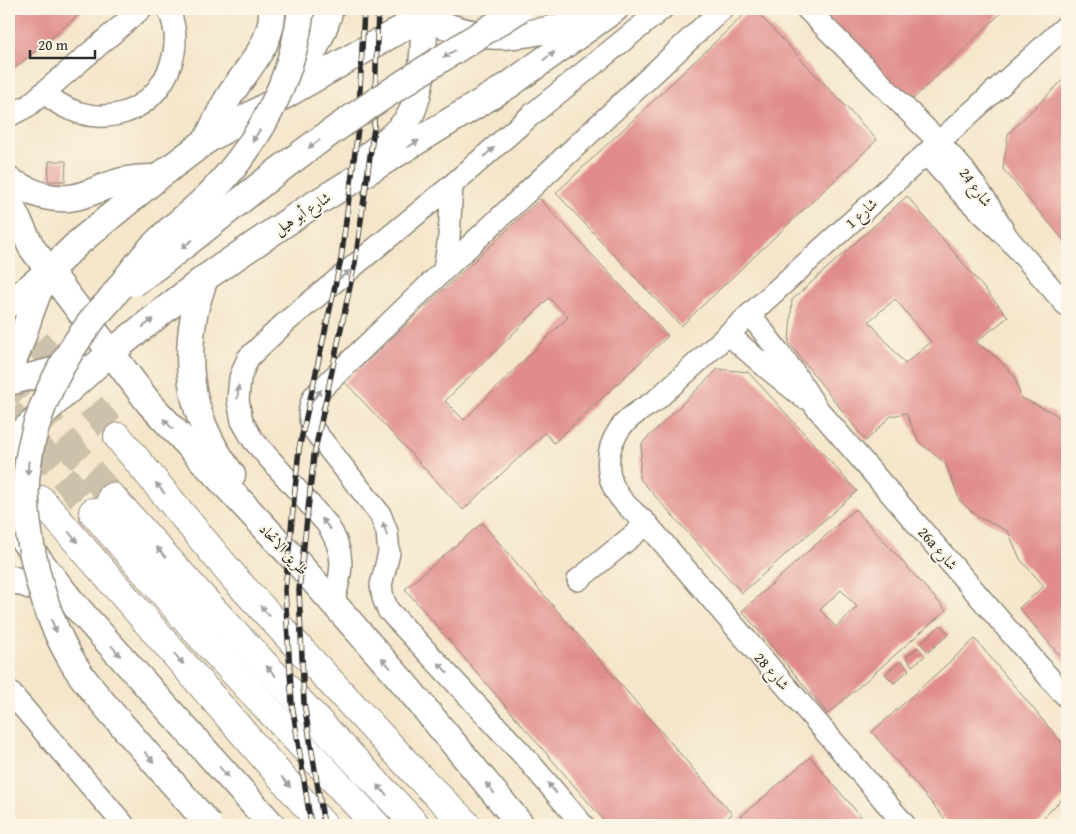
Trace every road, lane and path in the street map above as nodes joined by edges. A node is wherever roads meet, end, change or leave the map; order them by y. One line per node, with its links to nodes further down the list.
1 (141, 9): 13 (street)
2 (272, 9): 16 (main road)
3 (301, 9): 26 (main road, one-way to 26, bridge)
4 (330, 9): 14 (main road)
5 (520, 9): 26 (main road, one-way to 26, bridge)
6 (614, 9): 11 (main road); 22 (main road, شارع أبو هيل, one-way to 6)
7 (662, 9): 20 (street, one-way to 7)
8 (722, 9): 23 (street)
9 (807, 9): 17 (street, شارع 24)
10 (172, 11): 13 (street)
11 (424, 11): 14 (main road); 22 (main road)
12 (1067, 25): 17 (street, شارع 1)
13 (44, 92): 15 (street)
14 (288, 93): 16 (main road)
15 (9, 116)
16 (207, 140): 18 (main road)
17 (932, 148): 28 (street, شارع 24); 29 (street, شارع 1)
18 (157, 178): 19 (main road); 24 (main road)
19 (9, 180)
20 (452, 184): 23 (street); 44 (street, one-way to 20)
21 (9, 202): 24 (main road, طريق الاتحاد)
22 (308, 208): 25 (main road, شارع أبو هيل)
23 (444, 270): 55 (street, one-way to 23)
24 (49, 271): 27 (main road); 31 (main road, طريق الاتحاد); 32 (main road)
25 (205, 278): 31 (main road, شارع أبو هيل, one-way to 25); 40 (main road)
26 (109, 300): 48 (main road, one-way to 48, bridge)
27 (9, 304)
28 (1067, 306)
29 (750, 314): 30 (street, شارع 1); 34 (street, 26a شارع)
30 (728, 334): 34 (street, 26a شارع); 38 (street, شارع 1)
31 (110, 354): 33 (main road); 36 (main road, شارع أبو هيل); 40 (main road, طريق الاتحاد, one-way to 31)
32 (9, 370)
33 (9, 382)
34 (816, 406): 46 (street, 26a شارع)
35 (118, 438): 53 (highway, one-way to 35)
36 (9, 444)
37 (41, 500): 50 (highway, one-way to 50)
38 (643, 520): 42 (street); 56 (street, شارع 28)
39 (9, 522): 43 (main road)
40 (297, 562): 44 (main road, طريق الاتحاد)
41 (9, 578): 43 (main road)
42 (578, 580)
43 (72, 602): 49 (main road, one-way to 49)
44 (333, 602): 54 (main road, طريق الاتحاد, one-way to 44)
45 (9, 691): 47 (street)
46 (1064, 697)
47 (124, 825)
48 (209, 825)
49 (272, 825)
50 (323, 825)
51 (376, 825): 52 (highway, one-way to 51)
52 (416, 825)
53 (467, 825)
54 (521, 825)
55 (583, 825)
56 (905, 825)

